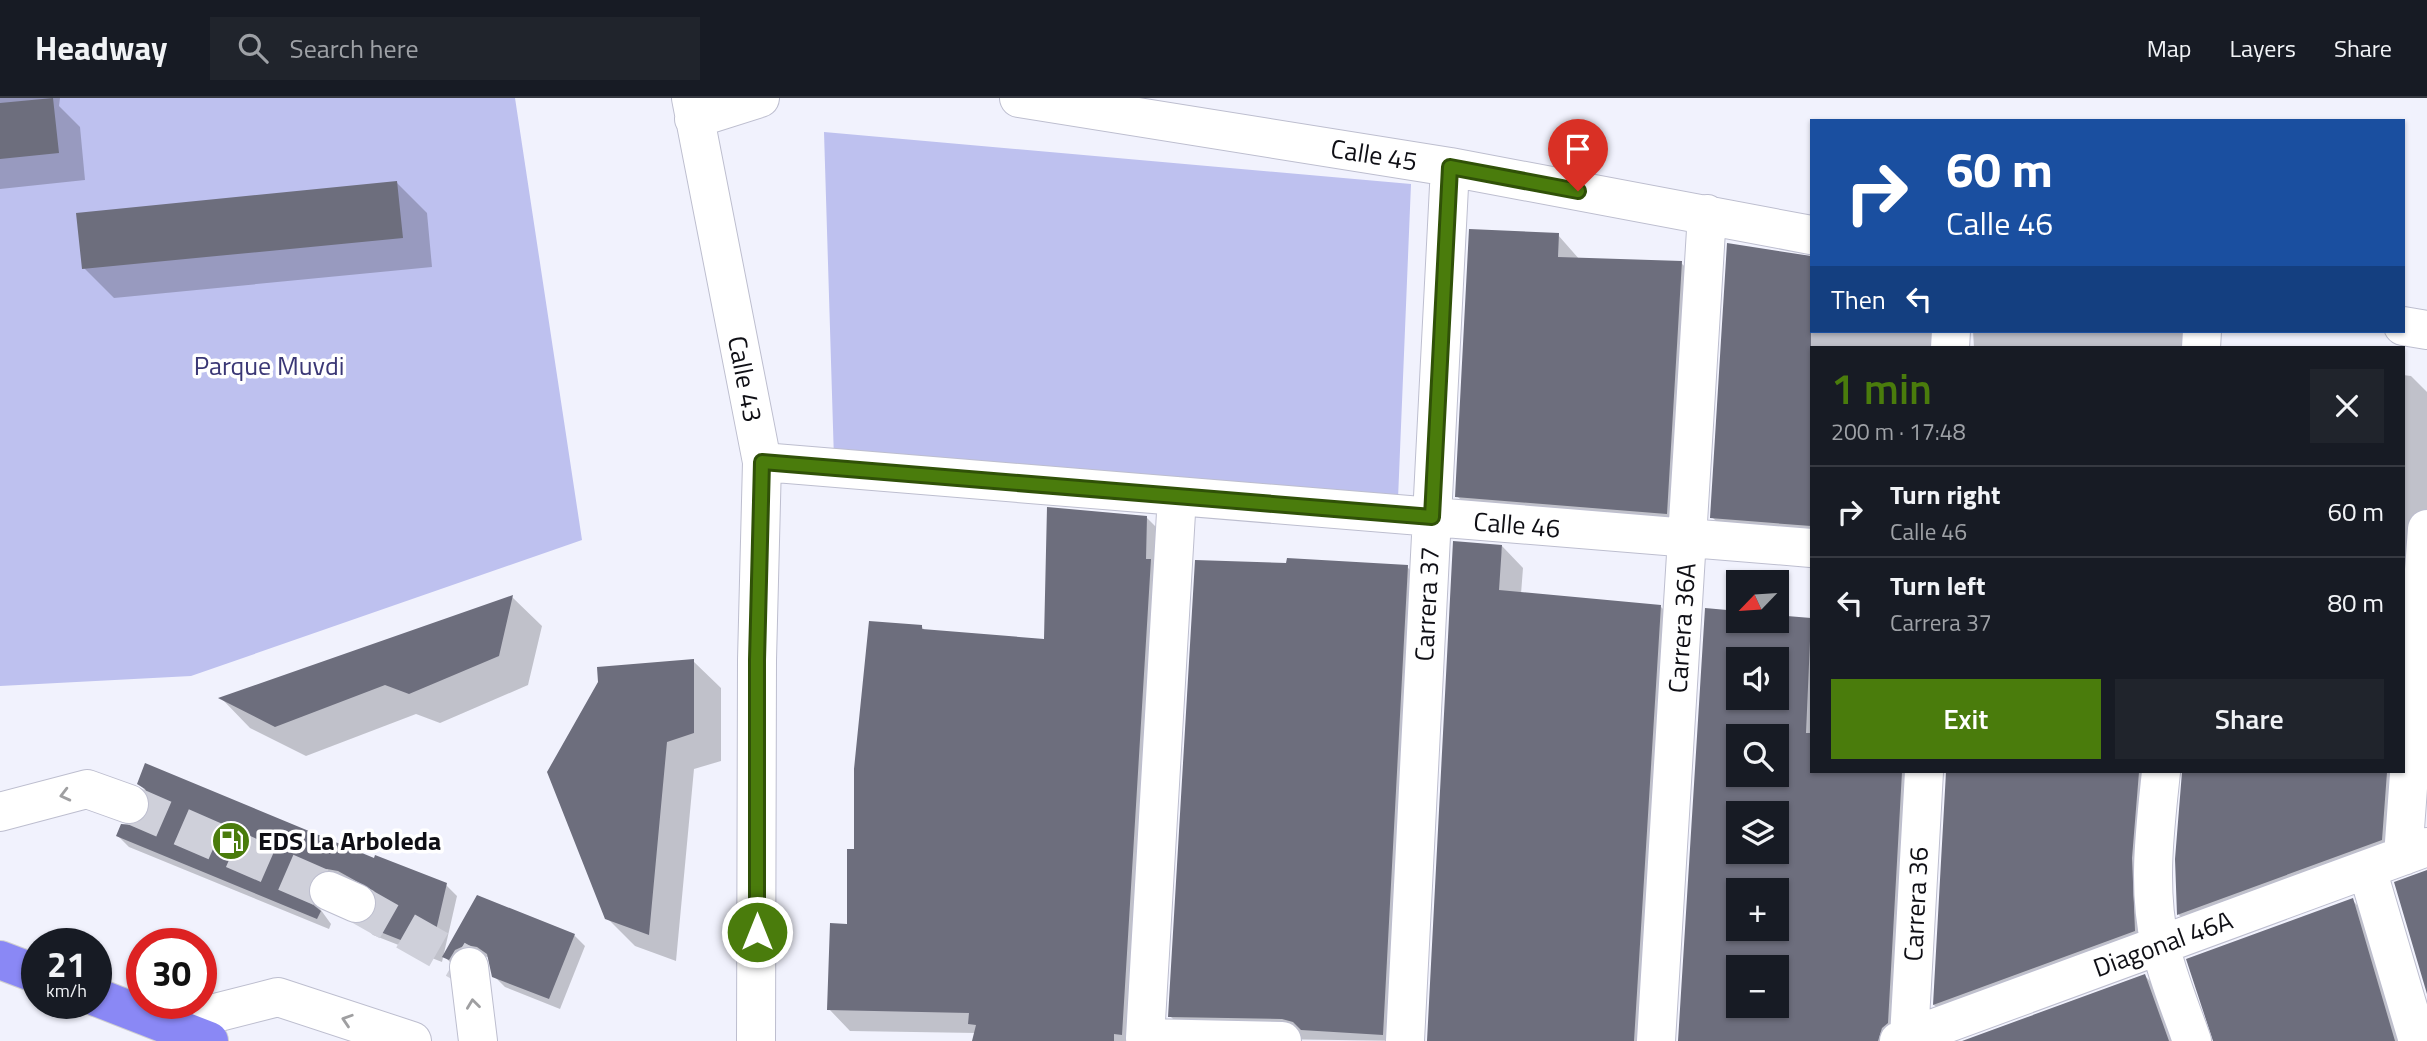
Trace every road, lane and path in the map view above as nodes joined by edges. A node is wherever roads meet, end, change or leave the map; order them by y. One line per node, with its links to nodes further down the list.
1 (761, 98): 3 (street)
2 (1019, 98): 4 (street, Calle 45)
3 (692, 108): 9 (street, Calle 43)
4 (1450, 167): 5 (street, Calle 45); 11 (street, Carrera 37)
5 (1707, 214): 6 (street, Calle 45); 13 (street, Carrera 36A)
6 (1810, 234)
7 (2405, 326): 8 (street)
8 (2427, 330)
9 (762, 462): 10 (street, Calle 46); 32 (street, Calle 43)
10 (1177, 496): 11 (street, Calle 46); 33 (street)
11 (1432, 517): 13 (street, Calle 46); 34 (street, Carrera 37)
12 (2427, 529): 15 (street)
13 (1687, 540): 14 (street, Calle 46); 35 (street, Carrera 36A)
14 (1810, 548)
15 (2417, 589): 20 (street)
16 (1924, 773): 28 (street, Carrera 36)
17 (2161, 773): 22 (street)
18 (129, 804): 19 (street, one-way to 19)
19 (0, 812)
20 (2415, 851): 21 (street, Diagonal 46A)
21 (2367, 869): 22 (street, Diagonal 46A); 37 (street)
22 (2160, 945): 28 (street, Diagonal 46A); 36 (street)
23 (0, 960): 25 (highway)
24 (469, 967): 31 (street, one-way to 24)
25 (21, 968)
26 (112, 1003): 27 (highway)
27 (168, 1025): 29 (highway); 30 (street, one-way to 27)
28 (1904, 1039)
29 (209, 1041)
30 (412, 1041)
31 (478, 1041)
32 (756, 1041)
33 (1282, 1041)
34 (1405, 1041)
35 (1656, 1041)
36 (2192, 1041)
37 (2418, 1041)

